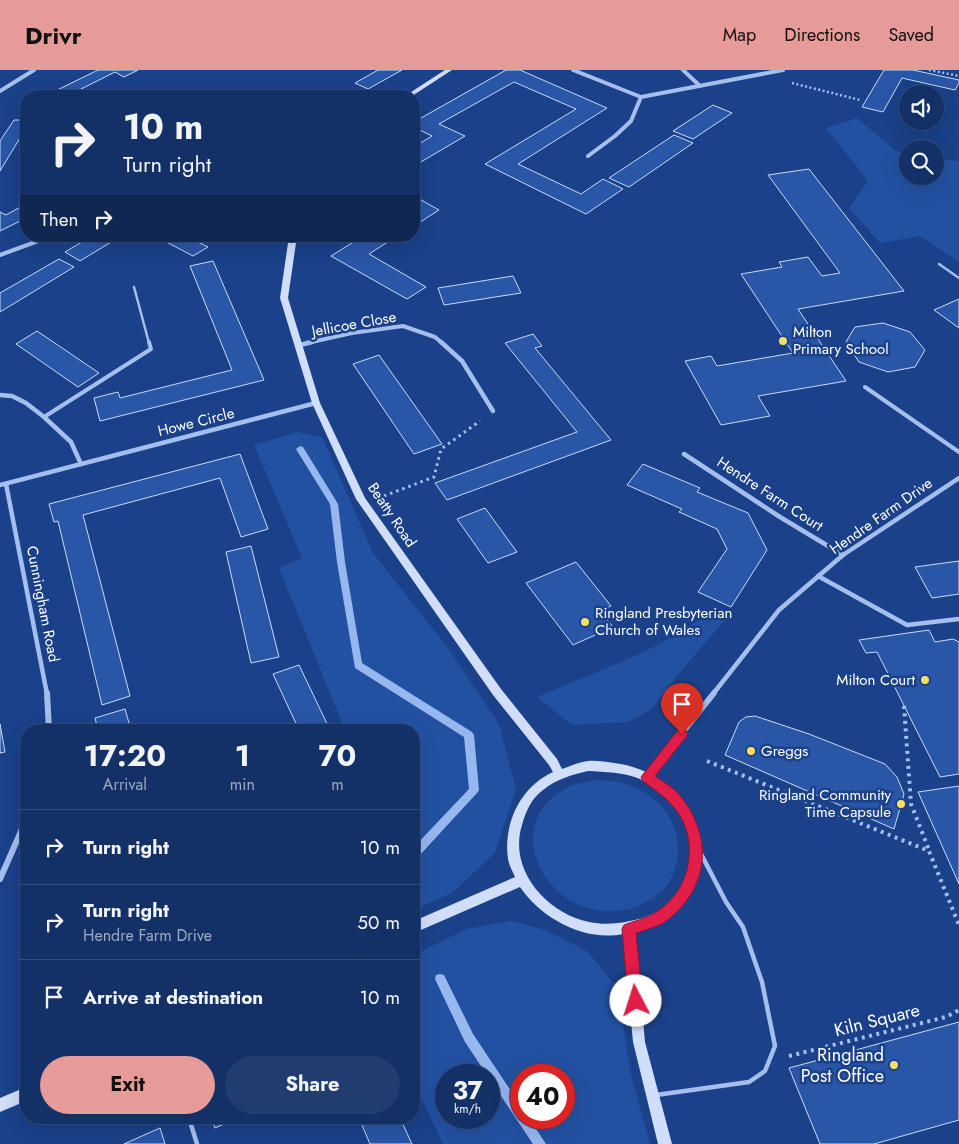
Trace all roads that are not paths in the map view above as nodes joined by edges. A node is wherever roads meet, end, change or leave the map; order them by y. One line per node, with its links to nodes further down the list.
1 (34, 70): 8 (street)
2 (450, 70): 7 (street)
3 (573, 70): 9 (street)
4 (682, 70): 6 (street)
5 (783, 70): 6 (street)
6 (700, 86): 9 (street)
7 (418, 90)
8 (0, 92)
9 (641, 98): 10 (street)
10 (588, 156)
11 (36, 242): 13 (street)
12 (291, 242): 17 (street, Beatty Road)
13 (0, 255)
14 (939, 264): 15 (lane)
15 (959, 278)
16 (134, 287): 22 (lane)
17 (300, 345): 20 (street, Beatty Road); 21 (street, Jellicoe Close)
18 (865, 387): 23 (lane)
19 (0, 395): 22 (street)
20 (316, 403): 25 (street, Howe Circle); 32 (street, Beatty Road)
21 (493, 411)
22 (44, 417): 25 (street)
23 (959, 452)
24 (684, 454): 28 (street, Hendre Farm Court)
25 (81, 464): 27 (street, Howe Circle)
26 (959, 478): 28 (street, Hendre Farm Drive)
27 (3, 484): 31 (street, Cunningham Road)
28 (843, 555): 29 (street, Hendre Farm Drive)
29 (818, 576): 30 (street); 33 (street, Hendre Farm Drive)
30 (959, 619)
31 (49, 724)
32 (560, 774): 33 (street); 37 (street)
33 (647, 777): 35 (street)
34 (20, 834): 36 (street)
35 (696, 846): 39 (street); 40 (lane)
36 (0, 880)
37 (522, 880): 38 (street); 39 (street)
38 (420, 924)
39 (629, 929): 40 (street)
40 (652, 1095): 45 (street)
41 (20, 1097): 42 (street)
42 (0, 1106)
43 (191, 1124): 44 (lane)
44 (197, 1144)
45 (665, 1144)

